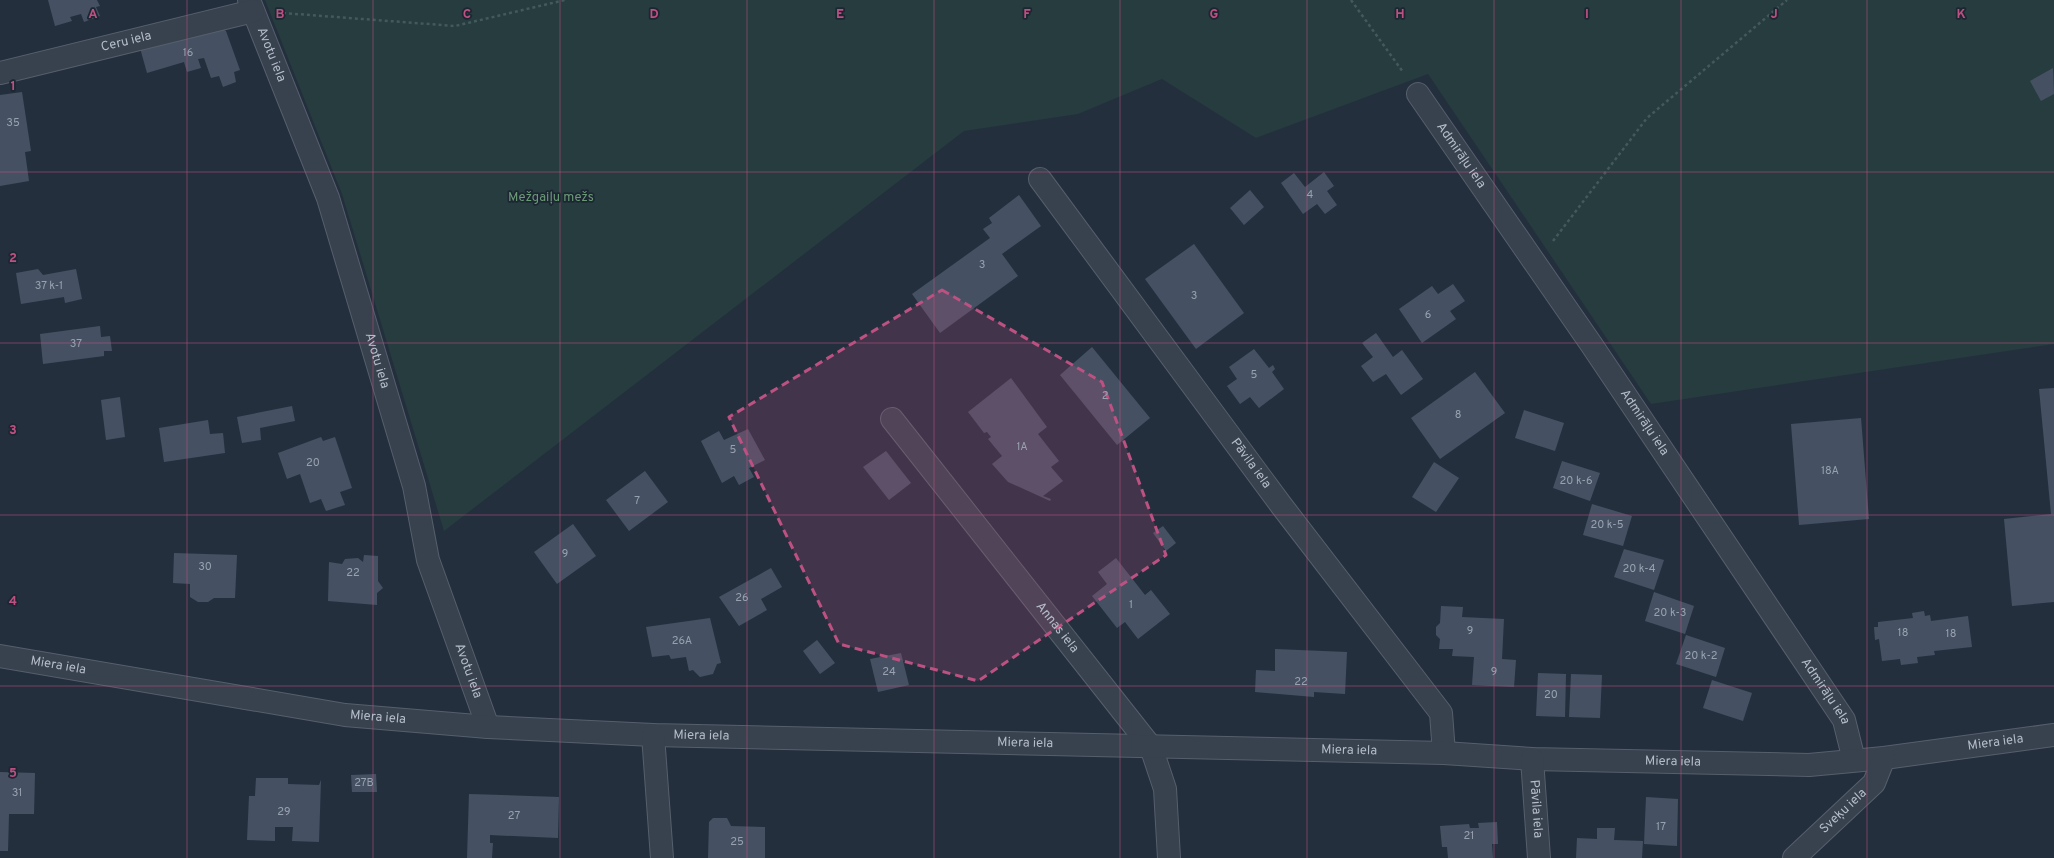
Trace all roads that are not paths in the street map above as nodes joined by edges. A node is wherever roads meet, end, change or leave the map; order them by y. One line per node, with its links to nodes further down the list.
1 (251, 5): 2 (street, Ceru iela); 7 (street, Avotu iela)
2 (0, 73)
3 (1418, 94): 14 (street, Admirāļu iela)
4 (1040, 179): 11 (street, Pāvila iela)
5 (892, 419): 10 (street, Annas iela)
6 (0, 656): 7 (street, Miera iela)
7 (488, 727): 8 (street, Miera iela)
8 (653, 735): 10 (street, Miera iela); 15 (street)
9 (2054, 735): 12 (street, Miera iela)
10 (1151, 747): 11 (street, Miera iela); 16 (street, Annas iela)
11 (1444, 753): 13 (street, Miera iela)
12 (1884, 758): 14 (street, Miera iela); 18 (street, Sveķu iela)
13 (1532, 759): 14 (street, Miera iela); 17 (street, Pāvila iela)
14 (1854, 760)
15 (662, 858)
16 (1169, 858)
17 (1539, 858)
18 (1794, 858)

